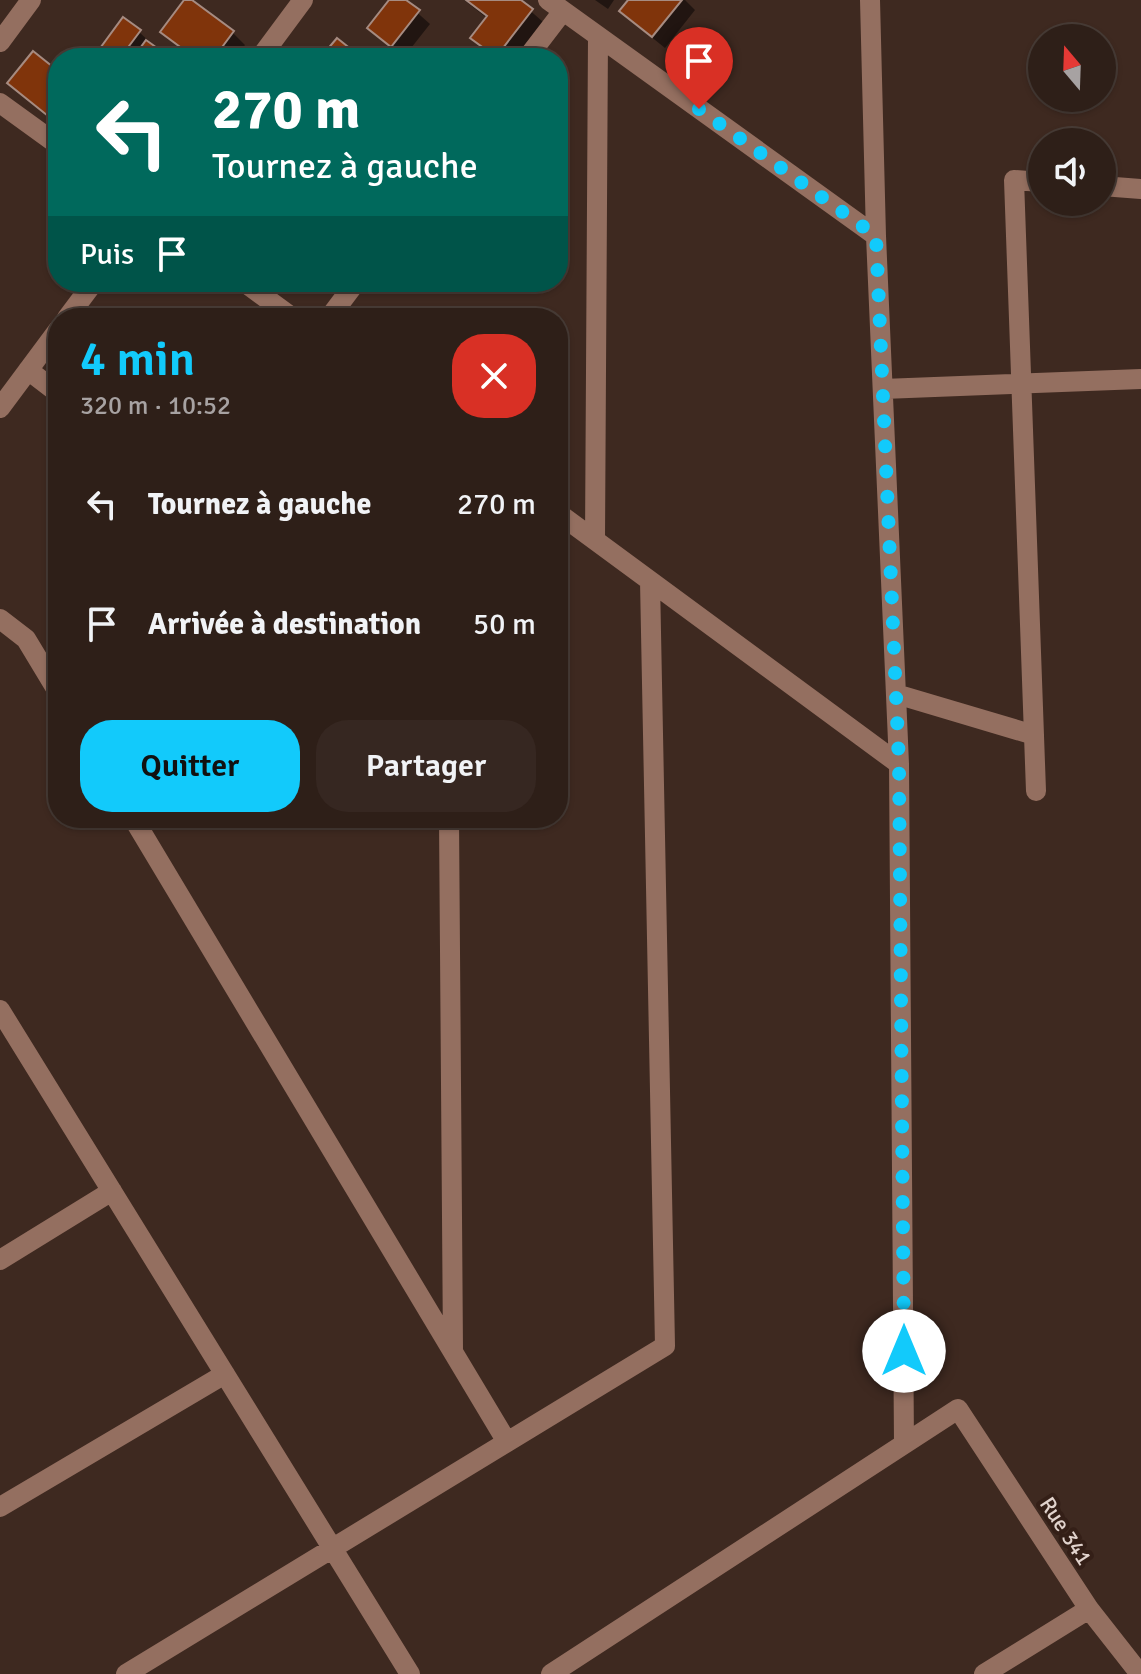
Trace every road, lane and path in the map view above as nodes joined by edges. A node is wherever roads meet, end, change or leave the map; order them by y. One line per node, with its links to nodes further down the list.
1 (31, 0): 6 (street)
2 (303, 0): 7 (street)
3 (870, 0): 14 (street)
4 (555, 5): 5 (street); 8 (street)
5 (598, 36): 14 (street); 25 (street)
6 (0, 42)
7 (267, 48)
8 (532, 48)
9 (0, 103): 10 (street)
10 (48, 138)
11 (1028, 181): 20 (street)
12 (1116, 187): 13 (street)
13 (1141, 189)
14 (876, 236): 22 (street)
15 (258, 292): 16 (street)
16 (279, 308)
17 (48, 343): 18 (street)
18 (28, 370): 21 (street); 23 (street)
19 (1141, 379): 20 (street)
20 (1021, 384): 22 (street); 30 (street)
21 (48, 385)
22 (883, 389): 29 (street)
23 (0, 408)
24 (568, 520): 25 (street)
25 (595, 540): 26 (street)
26 (650, 581): 31 (street); 40 (street)
27 (0, 619): 28 (street)
28 (48, 675)
29 (896, 694): 30 (street); 31 (street)
30 (1034, 735): 32 (street)
31 (899, 764): 41 (street)
32 (1036, 791)
33 (139, 828): 38 (street)
34 (449, 828): 38 (street)
35 (0, 1010): 36 (street)
36 (112, 1191): 37 (street); 39 (street)
37 (0, 1260)
38 (453, 1353): 40 (street)
39 (225, 1374): 42 (street); 43 (street)
40 (507, 1442): 43 (street)
41 (904, 1444): 44 (street, Rue 341); 47 (street)
42 (0, 1507)
43 (333, 1548): 45 (street); 46 (street)
44 (1089, 1609): 48 (street); 49 (street, Rue 341)
45 (126, 1674)
46 (410, 1674)
47 (551, 1674)
48 (984, 1674)
49 (1140, 1674)

